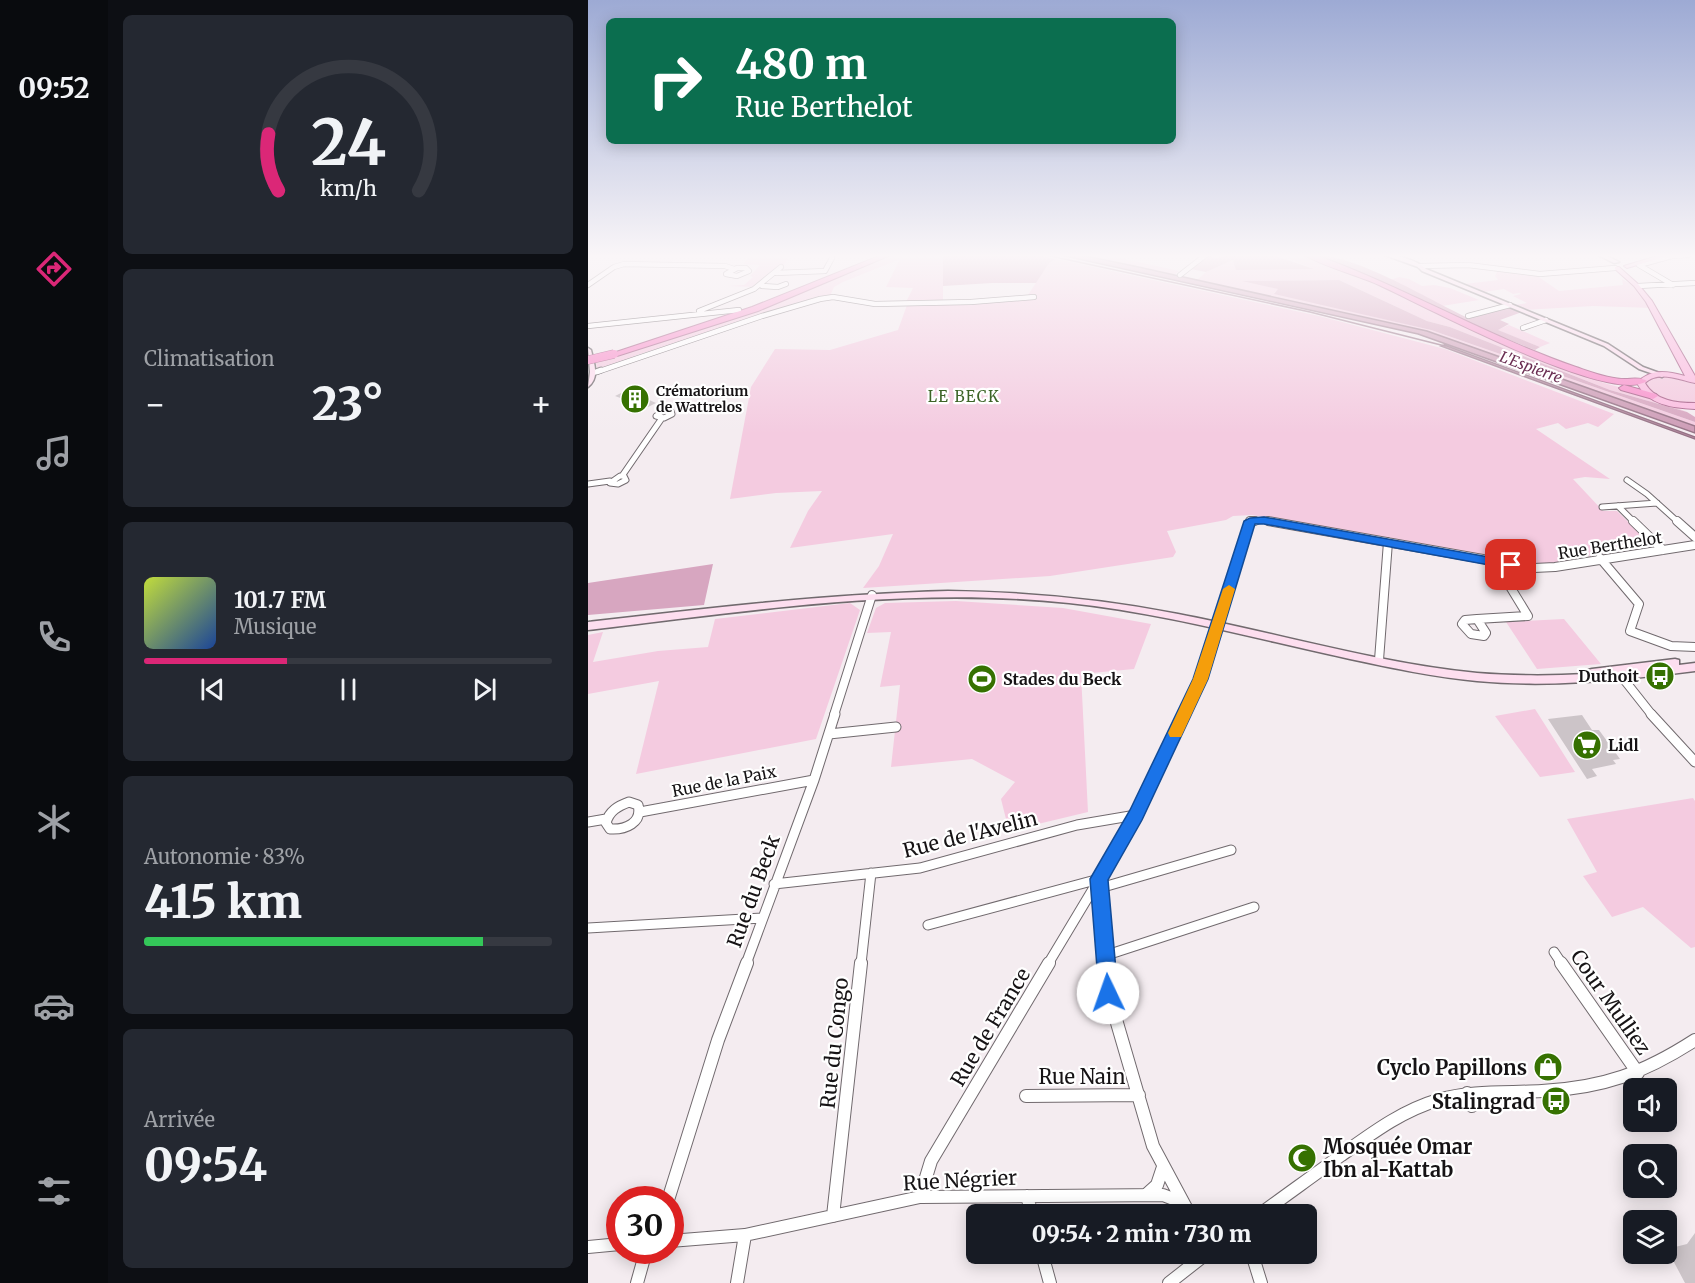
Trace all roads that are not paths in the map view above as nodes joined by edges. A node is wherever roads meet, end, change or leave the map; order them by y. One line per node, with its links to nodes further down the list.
1 (696, 314): 10 (street)
2 (740, 314): 14 (highway, bridge)
3 (766, 314): 16 (street)
4 (1442, 314): 17 (highway)
5 (1476, 314): 8 (street)
6 (1531, 314): 9 (street)
7 (1660, 314): 13 (main road)
8 (1468, 316)
9 (1545, 320): 11 (street); 15 (street)
10 (588, 326)
11 (1523, 328)
12 (588, 350): 16 (street)
13 (1675, 352): 18 (main road); 20 (main road)
14 (588, 360)
15 (1632, 362): 18 (street); 19 (street)
16 (593, 374): 21 (street)
17 (1588, 374): 19 (highway); 22 (highway)
18 (1666, 375): 19 (main road); 20 (main road)
19 (1642, 380): 22 (main road)
20 (1695, 382)
21 (588, 385)
22 (1653, 396): 23 (main road)
23 (1678, 404): 24 (main road); 25 (main road)
24 (1695, 405)
25 (1695, 412)
26 (662, 418): 28 (street)
27 (1627, 480): 29 (street)
28 (588, 484)
29 (1657, 503): 30 (street); 33 (street)
30 (1618, 506): 31 (street); 36 (street)
31 (1602, 507)
32 (1248, 526): 34 (street, Rue Berthelot); 44 (street, Rue de France)
33 (1695, 537)
34 (1388, 542): 38 (street, Rue Berthelot); 46 (street)
35 (1695, 545): 36 (street, Rue Berthelot)
36 (1663, 550): 37 (street, Rue Berthelot)
37 (1600, 558): 38 (street, Rue Berthelot); 45 (street)
38 (1495, 562): 41 (street)
39 (872, 595): 40 (street); 44 (street); 51 (street, Rue du Beck)
40 (652, 617): 42 (street); 43 (street)
41 (1477, 619)
42 (588, 622)
43 (588, 626)
44 (1217, 627): 46 (street); 55 (street, Rue de France)
45 (1695, 647)
46 (1379, 660): 49 (street)
47 (1695, 660): 49 (street)
48 (1695, 667): 49 (street)
49 (1619, 673): 52 (street)
50 (896, 727): 51 (street)
51 (829, 734): 53 (street, Rue du Beck)
52 (1695, 762)
53 (814, 780): 54 (street, Rue de la Paix); 61 (street, Rue du Beck)
54 (640, 812): 56 (street, Rue de la Paix); 56 (street, Rue de la Paix)
55 (1136, 815): 59 (street, Rue de l'Avelin); 60 (street, Rue de France)
56 (606, 819): 57 (street, Rue de la Paix)
57 (588, 822)
58 (1231, 850): 60 (street)
59 (872, 873): 61 (street, Rue de l'Avelin); 82 (street, Rue du Congo)
60 (1100, 883): 64 (street); 67 (street); 78 (street, Rue de France)
61 (774, 884): 63 (street, Rue du Beck)
62 (1254, 907): 67 (street)
63 (762, 918): 65 (street); 75 (street, Rue du Beck)
64 (928, 925)
65 (588, 928)
66 (1554, 952): 69 (street, Cour Mulliez)
67 (1107, 955): 71 (street)
68 (1695, 1040): 69 (street)
69 (1638, 1073): 70 (street)
70 (1467, 1093): 73 (street); 81 (street)
71 (1139, 1095): 72 (street, Rue Nain); 74 (street)
72 (1026, 1096)
73 (1472, 1106)
74 (1163, 1167): 76 (street); 79 (street)
75 (672, 1186)
76 (1147, 1194): 77 (street, Rue Négrier); 79 (street, Rue Négrier)
77 (1027, 1196): 78 (street, Rue Négrier); 80 (street)
78 (920, 1197): 82 (street, Rue Négrier)
79 (1181, 1202)
80 (1029, 1204)
81 (1275, 1204)
82 (833, 1216): 83 (street, Rue Négrier)
83 (745, 1235): 84 (street, Rue Négrier); 92 (street)
84 (684, 1240)
85 (606, 1245): 86 (street)
86 (588, 1247)
87 (643, 1264): 91 (street)
88 (1045, 1264): 93 (street)
89 (1193, 1264): 94 (street)
90 (1255, 1264): 95 (street)
91 (638, 1283)
92 (737, 1283)
93 (1050, 1283)
94 (1169, 1283)
95 (1261, 1283)

